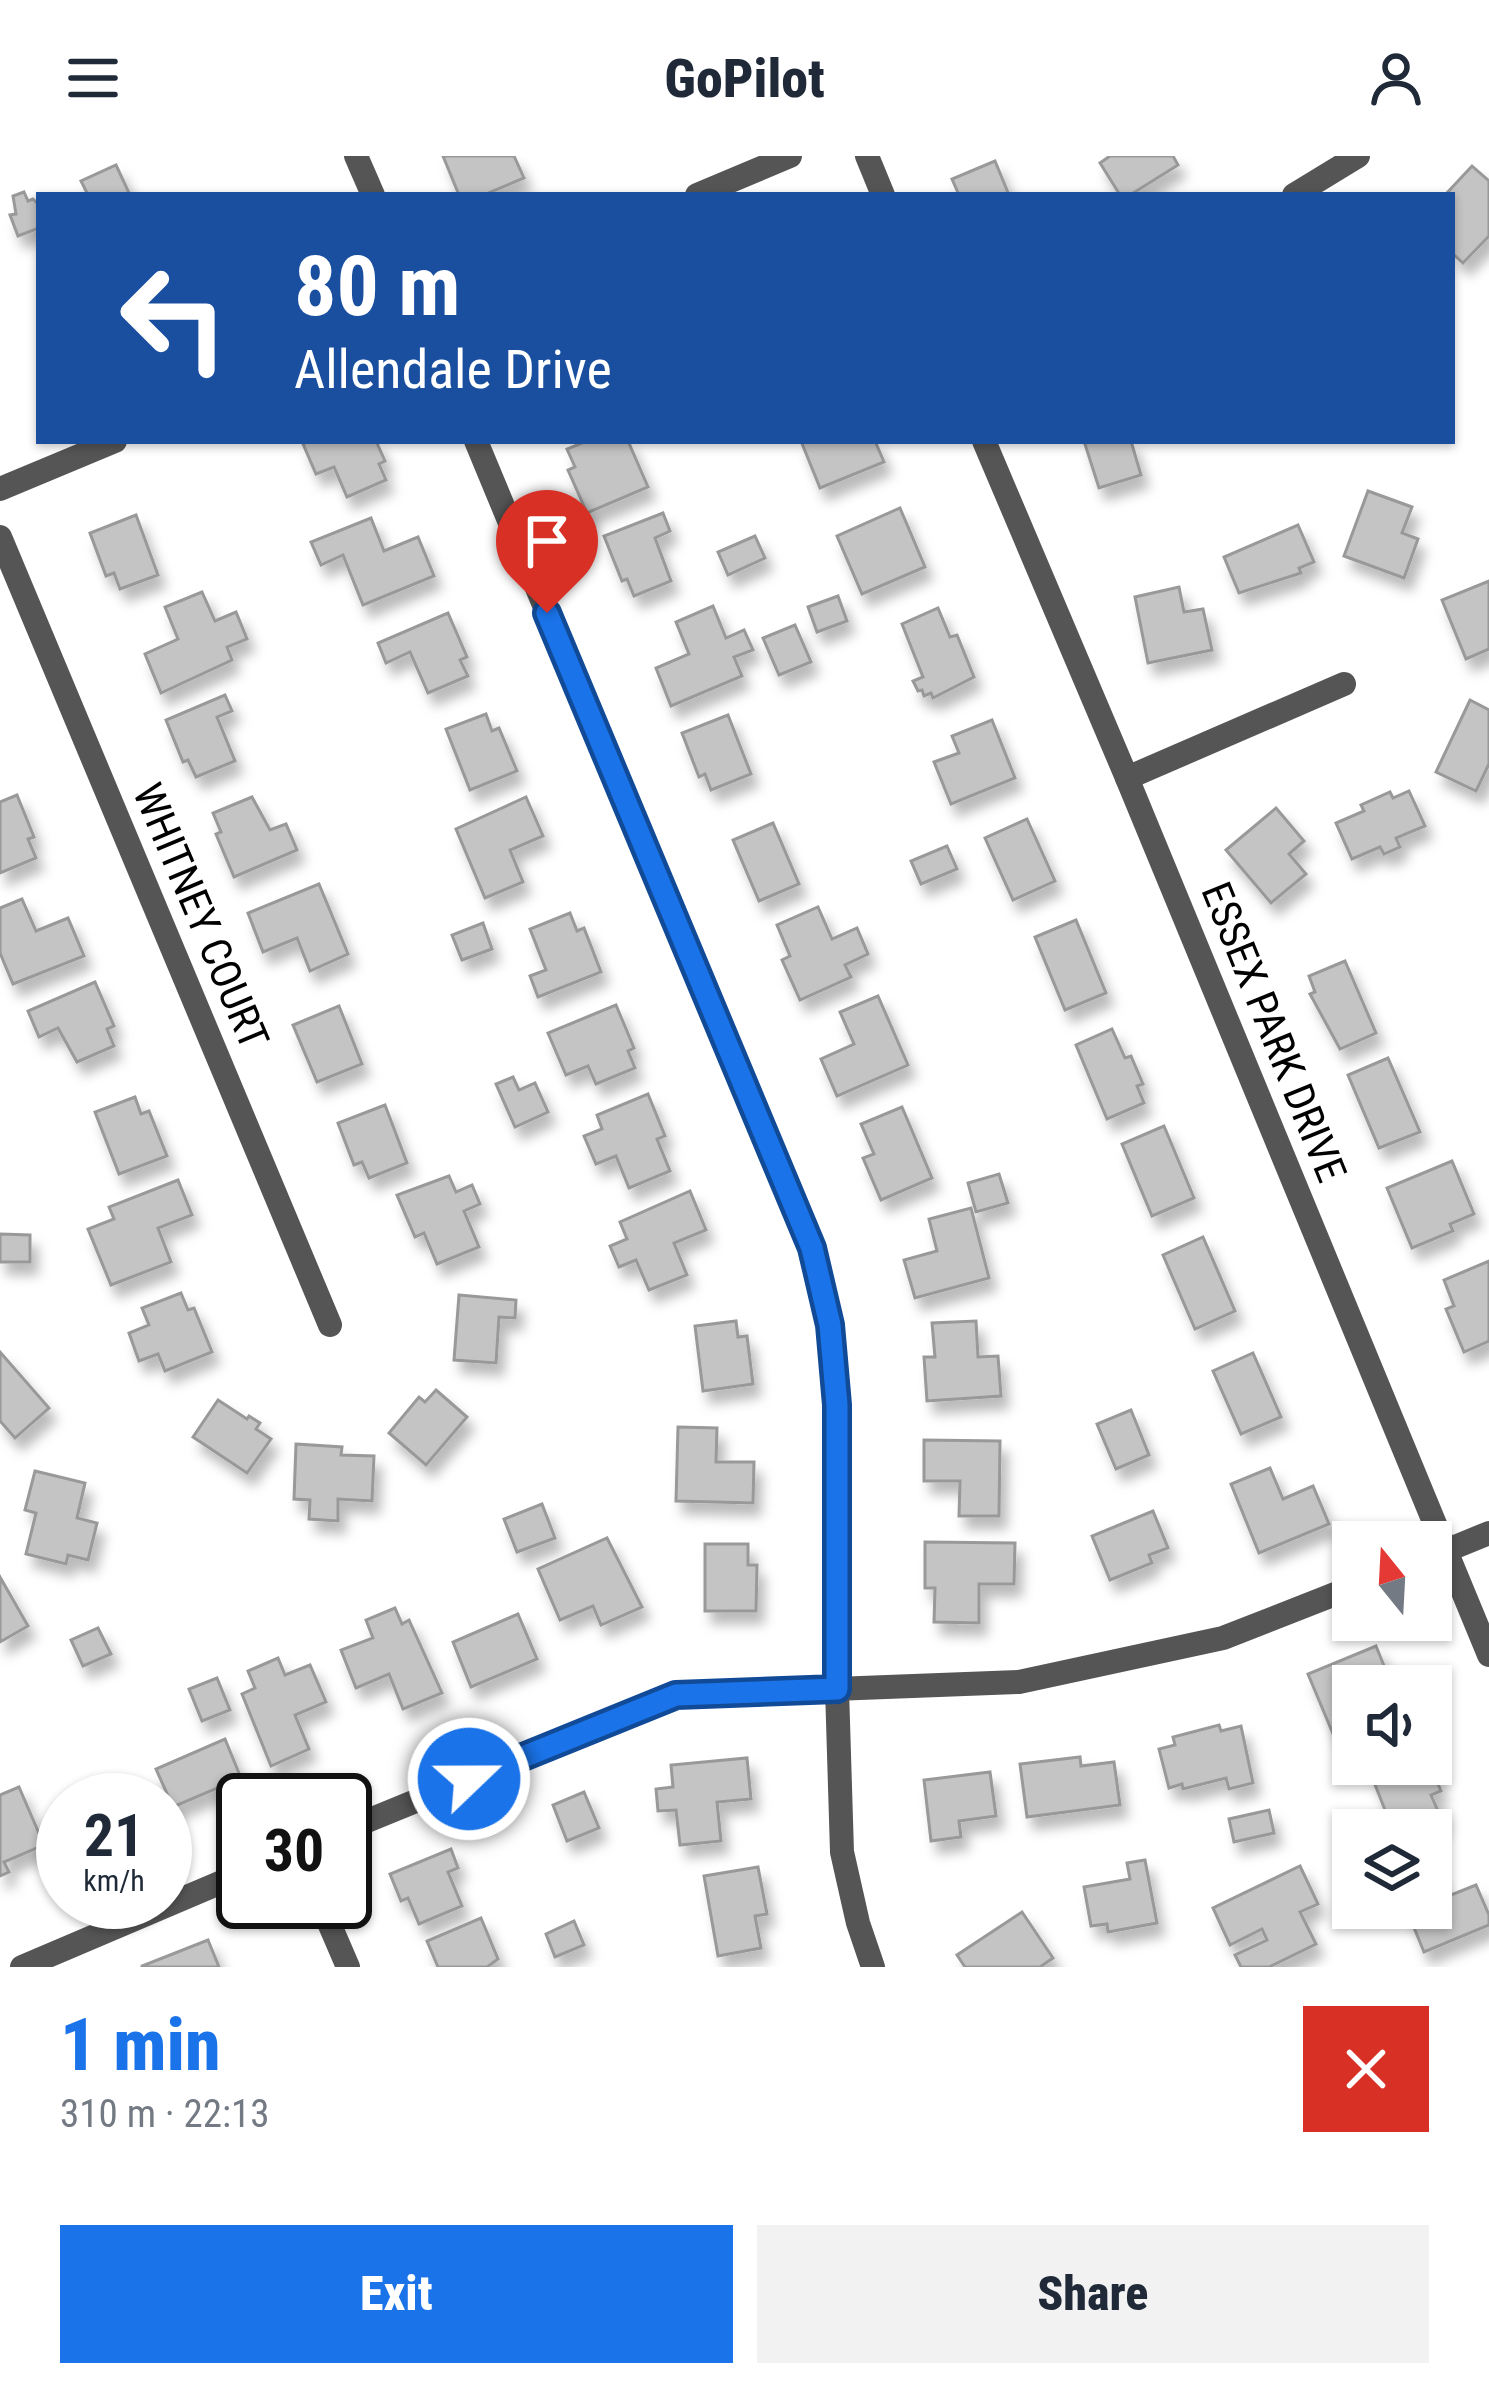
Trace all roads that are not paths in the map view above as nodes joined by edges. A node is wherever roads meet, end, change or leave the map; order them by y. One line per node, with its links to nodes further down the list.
1 (356, 156): 5 (street)
2 (790, 156): 6 (street)
3 (867, 156): 7 (street)
4 (1358, 156): 8 (street)
5 (372, 192)
6 (705, 192)
7 (882, 192)
8 (1299, 192)
9 (108, 444): 12 (street)
10 (477, 444): 23 (street)
11 (985, 444): 15 (street, ESSEX PARK DRIVE)
12 (0, 489)
13 (0, 537): 16 (street, WHITNEY COURT)
14 (1344, 684): 15 (street)
15 (1127, 778): 17 (street, ESSEX PARK DRIVE)
16 (330, 1325)
17 (1425, 1521)
18 (1489, 1533): 19 (street)
19 (1452, 1548)
20 (1452, 1582): 22 (street, ESSEX PARK DRIVE)
21 (1332, 1595): 23 (street)
22 (1489, 1655)
23 (837, 1689): 24 (street); 29 (street)
24 (372, 1819)
25 (216, 1884): 27 (street)
26 (331, 1929): 28 (street)
27 (22, 1967)
28 (347, 1967)
29 (873, 1967)

